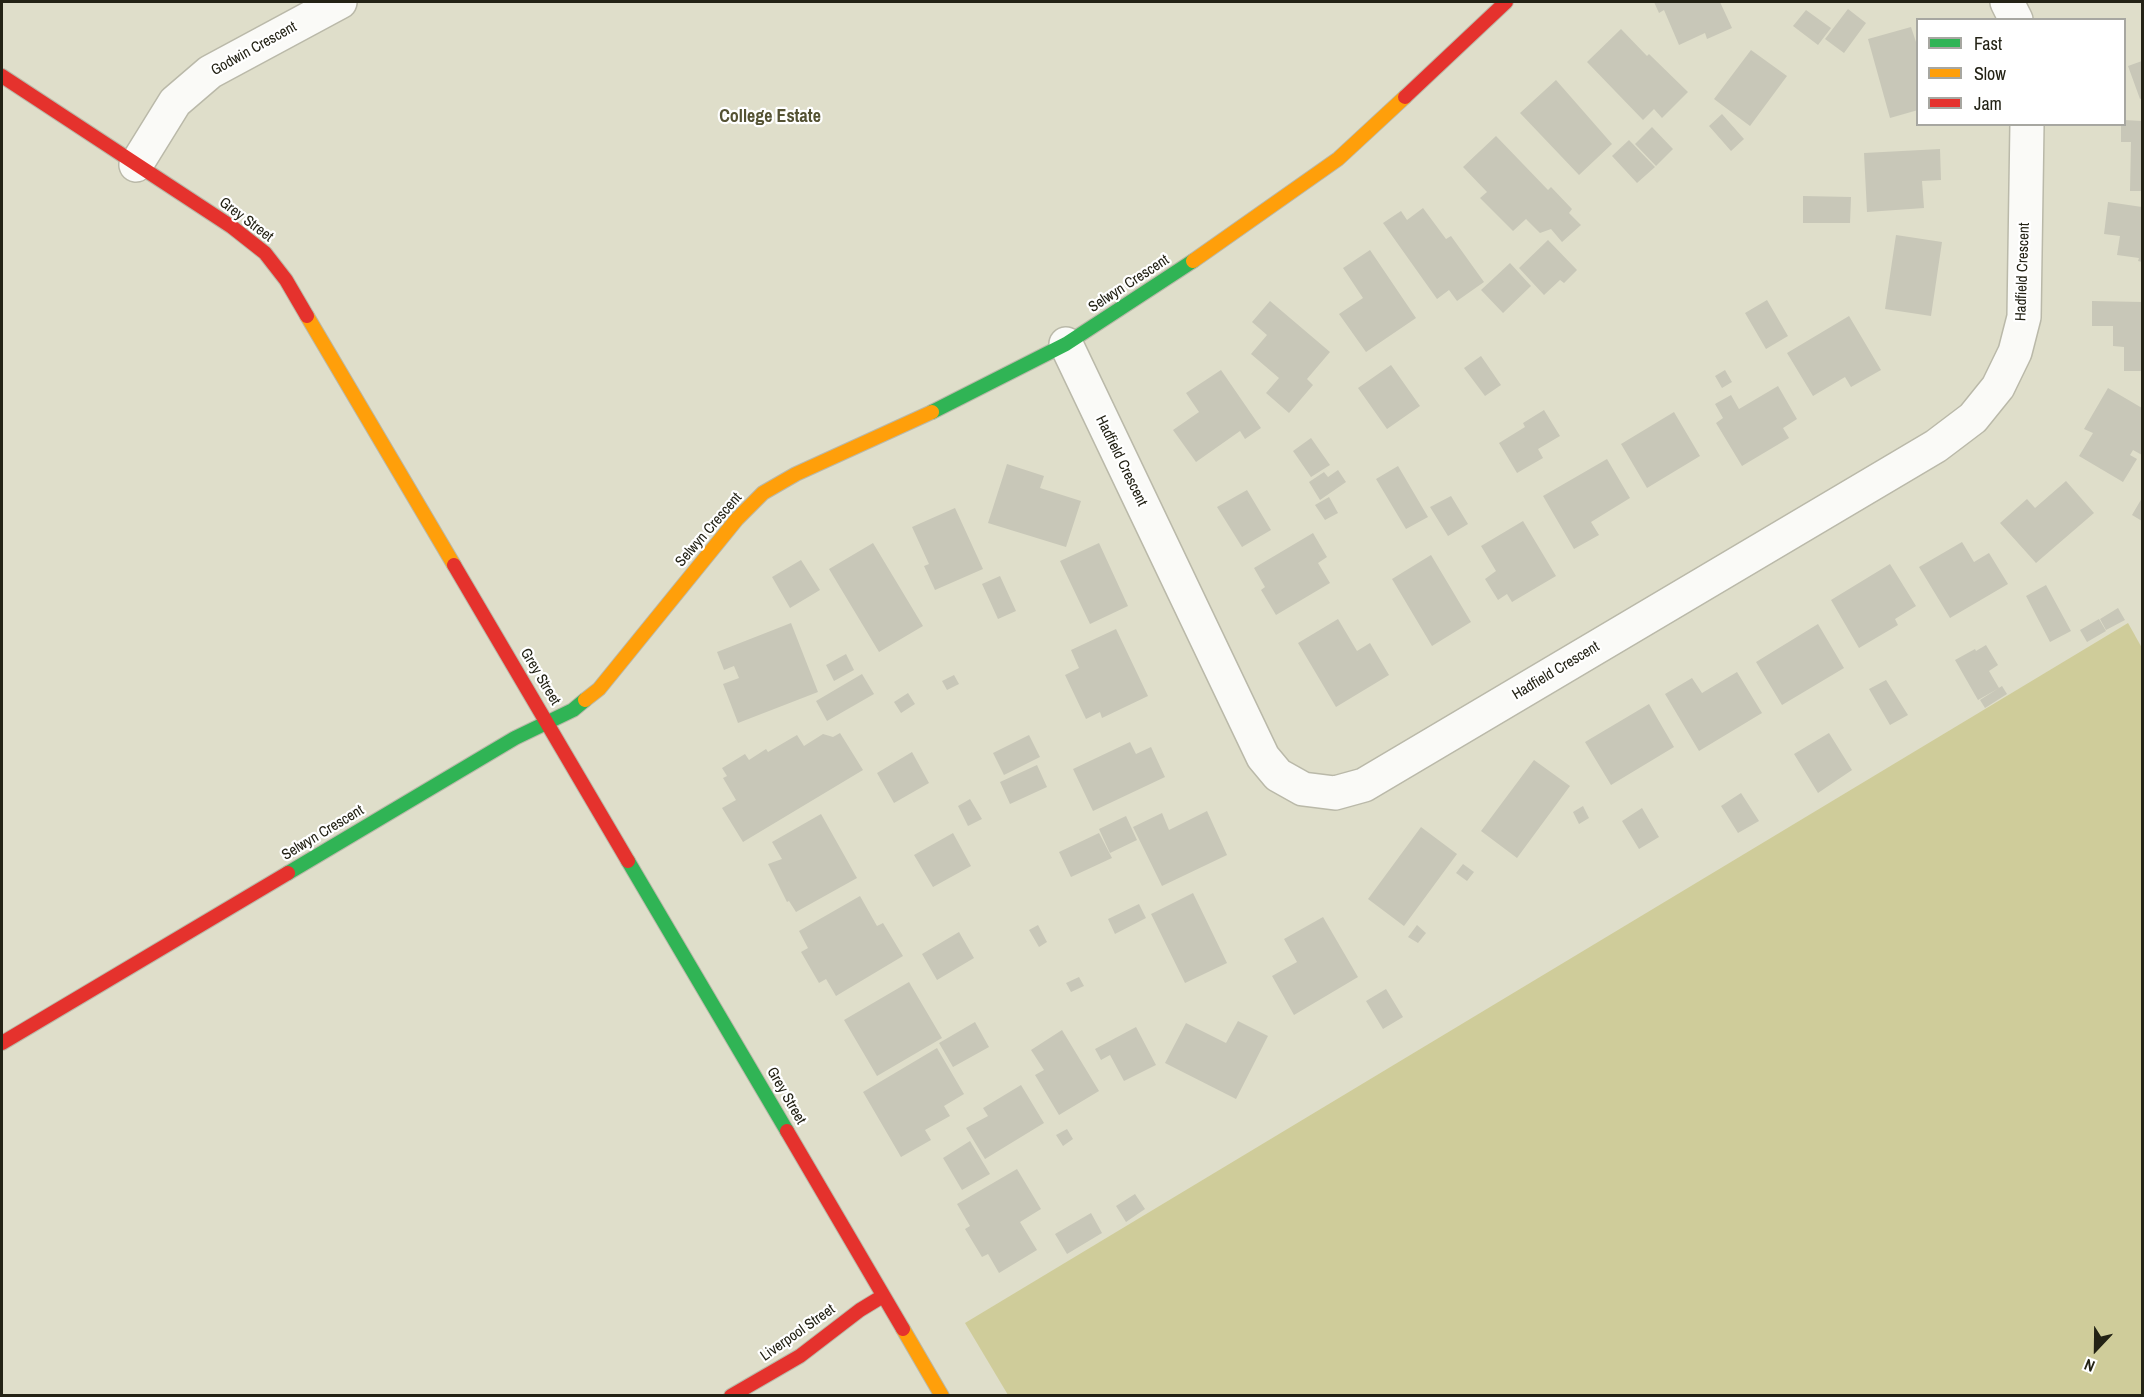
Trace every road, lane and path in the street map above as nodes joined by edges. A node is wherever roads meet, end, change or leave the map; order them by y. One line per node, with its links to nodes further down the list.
1 (340, 2): 7 (street, Godwin Crescent)
2 (1506, 2): 8 (street, Selwyn Crescent)
3 (2007, 2): 4 (street)
4 (2015, 18)
5 (2, 75): 7 (street, Grey Street)
6 (2027, 126): 8 (street, Hadfield Crescent)
7 (136, 165): 9 (street, Grey Street)
8 (1066, 344): 9 (street, Selwyn Crescent)
9 (548, 722): 10 (street, Selwyn Crescent); 11 (street, Grey Street)
10 (2, 1043)
11 (883, 1296): 12 (street, Liverpool Street); 13 (street, Grey Street)
12 (731, 1395)
13 (942, 1395)

